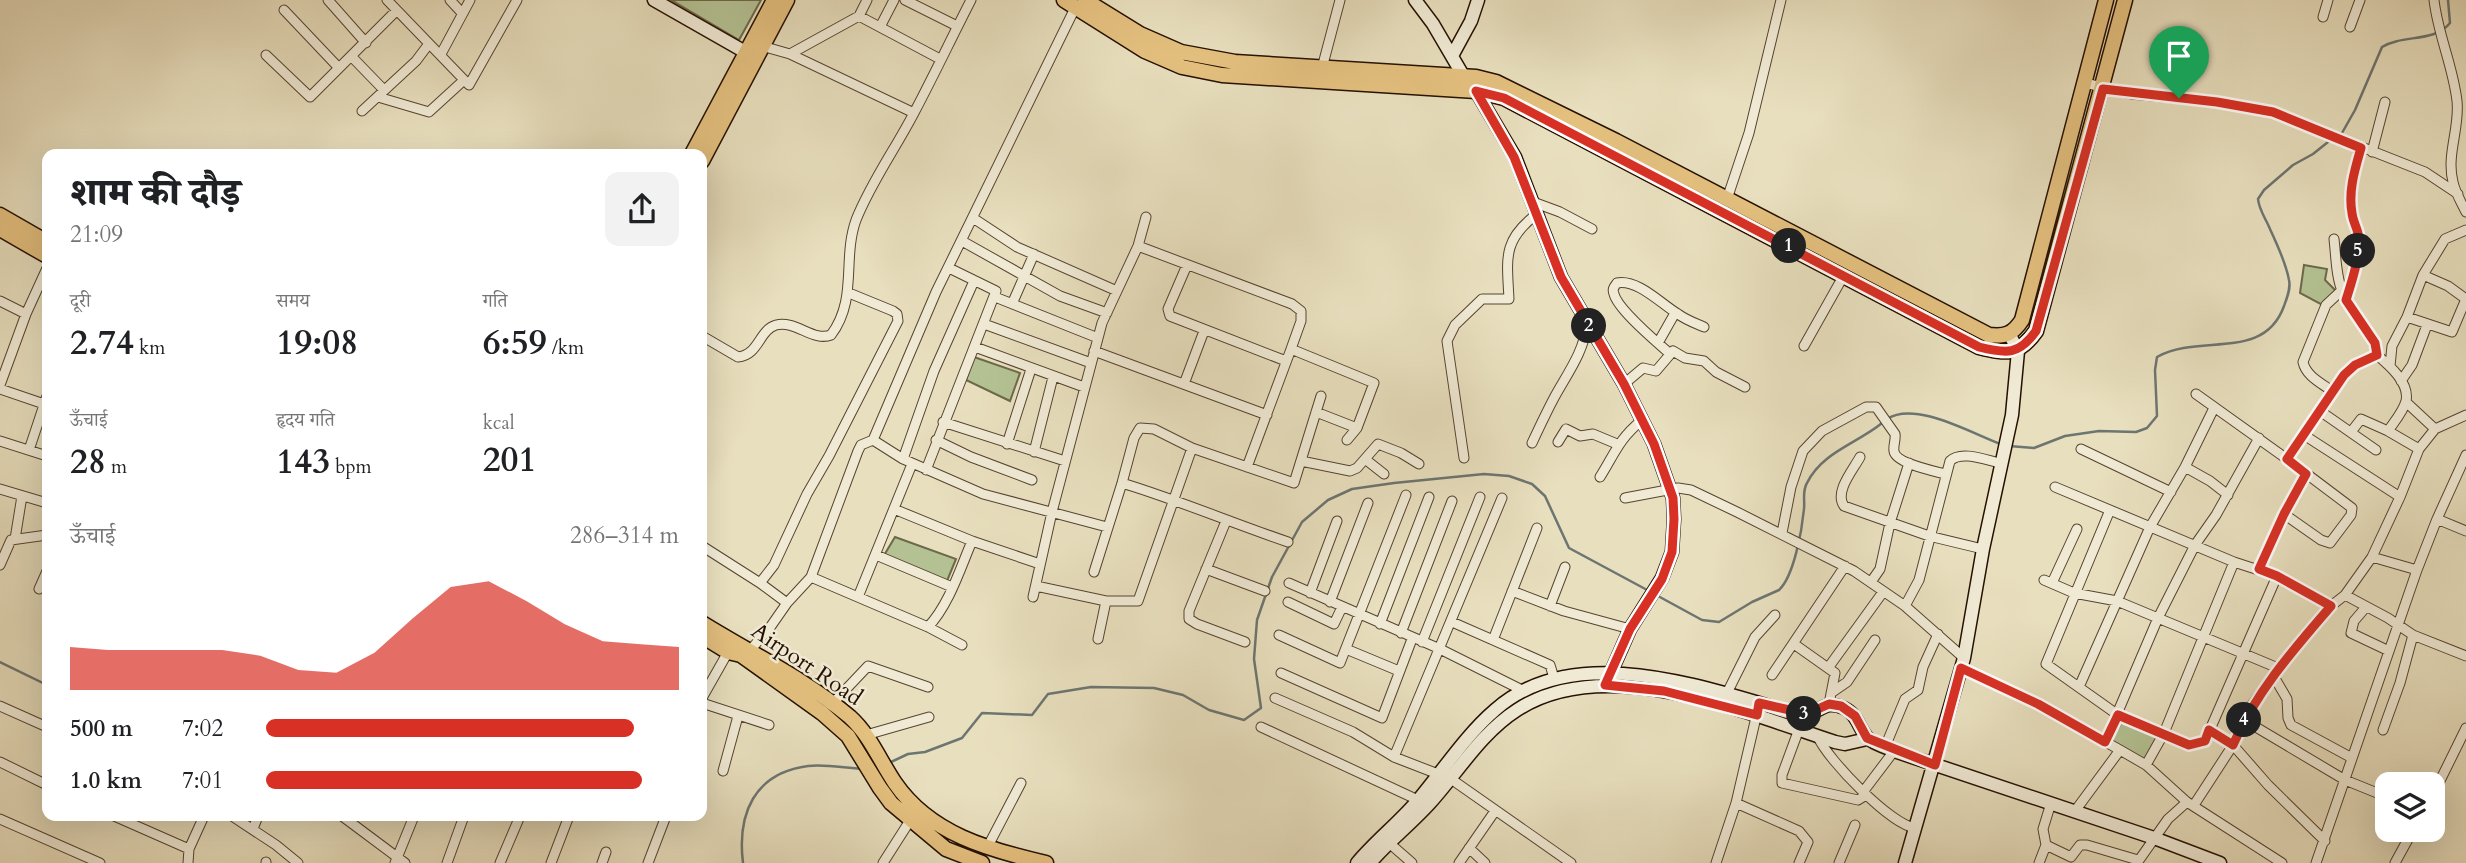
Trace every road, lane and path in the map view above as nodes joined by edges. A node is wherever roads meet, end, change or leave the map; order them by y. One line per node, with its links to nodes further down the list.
1 (328, 0): 31 (street)
2 (387, 0): 24 (street)
3 (450, 0): 25 (street)
4 (470, 0): 25 (street)
5 (517, 0): 43 (street)
6 (654, 0): 33 (main road)
7 (774, 0): 33 (main road)
8 (787, 0): 33 (main road)
9 (867, 0): 26 (street)
10 (894, 0): 29 (street)
11 (905, 0): 28 (street)
12 (971, 0): 28 (street)
13 (1340, 0): 41 (street)
14 (1415, 0): 38 (main road)
15 (1478, 0): 38 (main road)
16 (1781, 0): 56 (street)
17 (2106, 0): 44 (main road)
18 (2125, 0): 45 (main road)
19 (2328, 0): 27 (street)
20 (2360, 0): 30 (street)
21 (2434, 0): 55 (street)
22 (1075, 2): 41 (main road); 46 (main road); 61 (street)
23 (284, 10): 40 (street)
24 (396, 11): 31 (street); 32 (street)
25 (462, 13): 34 (street)
26 (859, 16): 29 (street); 35 (street)
27 (2323, 17)
28 (957, 26): 39 (street)
29 (880, 27): 39 (street)
30 (2350, 27)
31 (366, 43): 37 (street)
32 (428, 46): 34 (street); 47 (street)
33 (755, 52): 35 (street); 52 (main road); 53 (main road)
34 (440, 54): 43 (street)
35 (790, 54): 50 (street)
36 (266, 55): 40 (street)
37 (351, 56): 40 (street); 47 (street)
38 (1452, 56): 42 (main road)
39 (940, 59): 50 (street)
40 (339, 68)
41 (1322, 68): 42 (main road)
42 (1464, 77): 46 (main road); 56 (main road)
43 (464, 80): 47 (street)
44 (2085, 83): 45 (street); 94 (main road)
45 (2103, 89): 51 (street); 104 (main road)
46 (1476, 91): 57 (main road); 73 (main road)
47 (381, 93): 49 (street)
48 (2385, 102): 54 (street)
49 (362, 111)
50 (914, 113): 79 (street)
51 (2361, 148): 54 (street); 80 (street)
52 (695, 149)
53 (707, 151)
54 (2372, 152): 55 (street)
55 (2458, 194): 58 (street)
56 (1727, 199): 94 (main road)
57 (1535, 208): 63 (street); 90 (main road); 155 (street)
58 (2466, 212)
59 (0, 215): 65 (main road)
60 (1146, 217): 68 (street)
61 (973, 218): 67 (street); 70 (street)
62 (0, 229): 69 (main road)
63 (1592, 229)
64 (2466, 230): 74 (street)
65 (42, 239)
66 (2334, 239): 80 (street)
67 (961, 241): 72 (street); 75 (street)
68 (1138, 246): 71 (street); 78 (street)
69 (42, 253)
70 (1034, 254): 75 (street); 78 (street)
71 (1187, 265): 93 (street); 102 (street)
72 (949, 268): 77 (street); 137 (street)
73 (1844, 275): 99 (street); 104 (main road)
74 (2423, 275): 82 (street); 88 (street)
75 (1023, 278): 84 (street); 85 (street)
76 (42, 279): 87 (street)
77 (974, 281): 81 (street); 158 (street)
78 (1117, 291): 85 (street)
79 (849, 293): 96 (street); 225 (street)
80 (2344, 295): 98 (street); 118 (street)
81 (995, 297): 84 (street); 89 (street)
82 (2466, 299): 91 (street)
83 (0, 301): 87 (street)
84 (1012, 304): 95 (street)
85 (1107, 313): 95 (street)
86 (1675, 313): 92 (street); 97 (street); 97 (street)
87 (26, 314): 115 (street)
88 (2407, 317): 91 (street); 100 (street)
89 (984, 324): 101 (street); 108 (street)
90 (1587, 324): 114 (main road); 142 (street)
91 (2427, 325): 112 (street)
92 (1704, 327)
93 (1204, 331): 107 (street); 113 (street)
94 (2009, 333): 104 (main road)
95 (1098, 338): 103 (street)
96 (707, 339)
97 (1658, 343): 105 (street)
98 (2375, 343): 100 (street); 106 (street)
99 (1804, 346)
100 (2392, 346): 109 (street)
101 (975, 347): 110 (street); 130 (street)
102 (1292, 349): 107 (street); 131 (street)
103 (1094, 351): 108 (street); 113 (street)
104 (2018, 351): 154 (main road)
105 (1670, 354): 114 (street); 117 (street)
106 (2377, 355): 109 (street); 118 (street)
107 (1286, 361): 127 (street)
108 (1091, 363): 116 (street)
109 (2390, 366): 112 (street)
110 (1031, 369): 111 (street); 143 (street)
111 (1053, 377): 116 (street); 150 (street)
112 (2402, 381): 122 (street)
113 (1184, 384): 127 (street)
114 (1624, 384): 129 (main road)
115 (0, 387): 121 (street)
116 (1084, 387): 159 (street)
117 (1745, 387)
118 (2332, 391): 124 (street)
119 (2196, 394): 123 (street)
120 (1321, 396): 125 (street)
121 (42, 400)
122 (2406, 402): 132 (street); 133 (street)
123 (2214, 408): 136 (street); 164 (street)
124 (2320, 411): 134 (street); 135 (street)
125 (1315, 412): 131 (street); 160 (street)
126 (42, 413): 148 (street)
127 (1266, 415): 163 (street)
128 (2466, 415): 132 (street)
129 (1641, 421): 144 (street); 174 (main road)
130 (943, 422): 138 (street); 143 (street)
131 (1357, 428): 139 (street)
132 (2435, 429): 147 (street)
133 (2388, 431): 134 (street); 147 (street)
134 (2351, 432): 149 (street)
135 (2304, 435): 157 (street); 181 (street)
136 (2259, 438): 157 (street); 177 (street)
137 (873, 440): 158 (street); 222 (street)
138 (936, 440): 165 (street); 170 (street)
139 (1347, 440)
140 (0, 441): 148 (street)
141 (1558, 442): 144 (street)
142 (1532, 443)
143 (1007, 444): 150 (street)
144 (1617, 444): 169 (street)
145 (1192, 448): 163 (street); 171 (street); 184 (street)
146 (2081, 449): 175 (street)
147 (2419, 449): 181 (street)
148 (29, 450): 151 (street)
149 (2376, 450)
150 (1034, 452): 159 (street)
151 (42, 454)
152 (2466, 455): 192 (street)
153 (1860, 457): 195 (street)
154 (2002, 457): 167 (street); 209 (main road)
155 (1464, 458)
156 (1365, 459): 160 (street); 162 (street); 166 (street)
157 (2287, 459): 168 (street)
158 (908, 461): 165 (street); 188 (street)
159 (1065, 461): 190 (street)
160 (1301, 461): 163 (street)
161 (1909, 463): 167 (street); 195 (street); 201 (street)
162 (1419, 464)
163 (1247, 467)
164 (2185, 467): 175 (street); 177 (street)
165 (926, 470): 190 (street)
166 (1384, 474)
167 (1945, 474): 203 (street)
168 (2306, 474): 191 (street); 191 (street)
169 (1600, 477)
170 (1032, 480)
171 (1122, 483): 184 (street); 196 (street)
172 (2054, 487): 189 (street)
173 (0, 489): 178 (street)
174 (1670, 490): 183 (street); 201 (street); 256 (main road)
175 (2171, 492): 197 (street)
176 (1406, 495): 248 (street)
177 (2228, 495): 207 (street)
178 (22, 496): 185 (street); 204 (street)
179 (1429, 497): 252 (street)
180 (1480, 497): 268 (street)
181 (2400, 497): 211 (street)
182 (1502, 498): 251 (street)
183 (1625, 498)
184 (1174, 499): 193 (street); 238 (street)
185 (42, 501)
186 (1452, 501): 257 (street)
187 (1368, 503): 240 (street)
188 (894, 509): 205 (street); 210 (street)
189 (2110, 510): 197 (street); 234 (street)
190 (1052, 512): 196 (street); 213 (street)
191 (2284, 514): 218 (street)
192 (2437, 519): 200 (street); 219 (street)
193 (1226, 521): 206 (street); 217 (street)
194 (1337, 521): 233 (street)
195 (1890, 523): 203 (street); 224 (street)
196 (1107, 527): 220 (street)
197 (2150, 527): 207 (street); 239 (street)
198 (1537, 528): 230 (street)
199 (2077, 529): 234 (street)
200 (2466, 531)
201 (1784, 534): 215 (street)
202 (42, 536): 204 (street)
203 (1929, 537): 209 (street); 244 (street)
204 (15, 539): 214 (street)
205 (972, 541): 213 (street); 228 (street)
206 (1288, 542)
207 (2195, 545): 212 (street); 250 (street)
208 (707, 549): 225 (street)
209 (1983, 549): 278 (main road)
210 (876, 555): 228 (street); 236 (street)
211 (2372, 557): 219 (street); 235 (street)
212 (2234, 562): 218 (street); 261 (street)
213 (1040, 564): 227 (street)
214 (0, 565)
215 (1845, 566): 224 (street); 269 (street)
216 (1564, 568): 243 (street)
217 (1206, 569): 231 (street); 267 (street)
218 (2259, 569): 221 (street)
219 (2417, 570): 254 (street)
220 (1094, 572)
221 (2277, 576): 245 (street); 275 (street)
222 (811, 577): 236 (street); 241 (street)
223 (42, 582): 229 (street)
224 (1871, 582): 232 (street)
225 (760, 583): 241 (street)
226 (1289, 583): 233 (street)
227 (1036, 586): 237 (street); 238 (street)
228 (952, 587): 255 (street)
229 (39, 589)
230 (1512, 591): 243 (street); 265 (street)
231 (1265, 592)
232 (1883, 592): 244 (street); 279 (street)
233 (1310, 593): 240 (street)
234 (2074, 593): 239 (street); 287 (street)
235 (2345, 594): 245 (street); 247 (street)
236 (858, 597): 255 (street)
237 (1033, 597)
238 (1106, 601): 263 (street)
239 (2117, 601): 250 (street); 287 (street)
240 (1330, 602): 246 (street)
241 (788, 603): 276 (street)
242 (1288, 603): 246 (street)
243 (1550, 606): 256 (street)
244 (1905, 606): 258 (street)
245 (2331, 606): 281 (street)
246 (1342, 607): 248 (street)
247 (2366, 607): 254 (street); 273 (street)
248 (1360, 615): 252 (street); 271 (street)
249 (1774, 615): 290 (street)
250 (2158, 618): 261 (street); 297 (street)
251 (1452, 622): 265 (street); 272 (street)
252 (1380, 624): 257 (street)
253 (707, 626): 276 (main road, Airport Road)
254 (2397, 626): 260 (street); 273 (street)
255 (928, 627): 270 (street)
256 (1630, 629): 285 (main road)
257 (1401, 633): 264 (street)
258 (1938, 634): 278 (street); 314 (street)
259 (1279, 635): 271 (street)
260 (2413, 635): 277 (street); 307 (street)
261 (2202, 637): 275 (street); 308 (street)
262 (707, 639): 274 (main road, Airport Road)
263 (1098, 639)
264 (1412, 639): 268 (street); 280 (street)
265 (1493, 640): 284 (street)
266 (1874, 640): 292 (street)
267 (1245, 642)
268 (1423, 642): 272 (street)
269 (1794, 644): 279 (street); 283 (street)
270 (962, 645)
271 (1346, 649): 280 (street)
272 (1440, 649): 289 (street); 316 (street)
273 (2389, 651): 317 (street)
274 (728, 652): 276 (main road, Airport Road); 288 (street)
275 (2242, 652): 281 (street); 306 (street)
276 (747, 654): 295 (main road, Airport Road)
277 (2466, 656)
278 (1963, 663): 312 (street); 319 (main road)
279 (1828, 668): 292 (street)
280 (1399, 671): 282 (street)
281 (2276, 672): 300 (street); 317 (street)
282 (1280, 673)
283 (1772, 675)
284 (1554, 678): 285 (main road); 289 (main road)
285 (1608, 679): 290 (main road); 296 (main road); 324 (main road)
286 (928, 687): 295 (street)
287 (2079, 687): 297 (street)
288 (707, 689)
289 (1524, 691): 323 (main road)
290 (1727, 693): 296 (main road)
291 (1275, 698): 316 (street)
292 (1830, 698): 296 (main road); 311 (main road)
293 (0, 706): 302 (street)
294 (707, 706): 298 (street)
295 (827, 708): 309 (main road, Airport Road)
296 (1758, 709): 305 (main road); 331 (street)
297 (2118, 715): 308 (street); 312 (street)
298 (738, 716): 301 (street); 321 (street)
299 (929, 718): 309 (street)
300 (2244, 720): 313 (street); 325 (street)
301 (769, 724)
302 (42, 725)
303 (1261, 727): 330 (street)
304 (2466, 728): 322 (street)
305 (1799, 729): 310 (main road); 329 (street)
306 (2209, 730): 308 (street); 313 (street)
307 (2383, 730)
308 (2164, 733): 320 (street)
309 (862, 737): 337 (main road); 356 (main road, Airport Road)
310 (1818, 737): 311 (main road); 329 (street)
311 (1867, 738): 314 (main road)
312 (2105, 742): 315 (street)
313 (2233, 745): 333 (street); 352 (street)
314 (1889, 749): 319 (main road); 329 (street)
315 (2120, 750): 320 (street); 335 (street)
316 (1394, 757): 323 (street)
317 (2352, 758): 325 (street)
318 (0, 762): 326 (street)
319 (1935, 765): 332 (main road); 349 (main road)
320 (2146, 765): 333 (street)
321 (723, 771)
322 (2444, 772)
323 (1438, 774): 330 (main road)
324 (1451, 779): 334 (street); 353 (main road)
325 (2345, 780): 328 (street); 352 (street)
326 (42, 783)
327 (1021, 783): 356 (street)
328 (2375, 792)
329 (1865, 793): 349 (street)
330 (1418, 800): 373 (main road)
331 (1736, 803): 379 (street); 380 (street)
332 (2051, 803): 335 (main road); 355 (street)
333 (2191, 804): 351 (street); 385 (street)
334 (1495, 811): 357 (street); 378 (street)
335 (2076, 811): 351 (main road)
336 (0, 819): 362 (street)
337 (911, 819): 370 (street); 371 (main road)
338 (125, 821): 358 (street)
339 (202, 821): 358 (street)
340 (240, 821): 350 (street)
341 (256, 821): 350 (street)
342 (359, 821): 360 (street)
343 (412, 821): 360 (street)
344 (462, 821): 365 (street)
345 (518, 821): 366 (street)
346 (567, 821): 367 (street)
347 (664, 821): 369 (street)
348 (1855, 825): 381 (street)
349 (1915, 828): 382 (main road)
350 (253, 829): 364 (street)
351 (2154, 838): 361 (street); 384 (main road)
352 (2325, 841): 386 (street)
353 (1388, 842): 374 (main road); 375 (street)
354 (2406, 842): 387 (street)
355 (2046, 845): 361 (street); 383 (street)
356 (987, 848): 372 (main road, Airport Road)
357 (1469, 848): 376 (street); 377 (street)
358 (189, 849): 363 (street)
359 (606, 852): 368 (street)
360 (399, 861)
361 (2137, 862)
362 (100, 863)
363 (188, 863)
364 (298, 863)
365 (447, 863)
366 (500, 863)
367 (551, 863)
368 (602, 863)
369 (648, 863)
370 (883, 863)
371 (982, 863)
372 (1046, 863)
373 (1357, 863)
374 (1370, 863)
375 (1412, 863)
376 (1459, 863)
377 (1485, 863)
378 (1571, 863)
379 (1716, 863)
380 (1799, 863)
381 (1839, 863)
382 (1905, 863)
383 (2039, 863)
384 (2220, 863)
385 (2282, 863)
386 (2316, 863)
387 (2395, 863)

